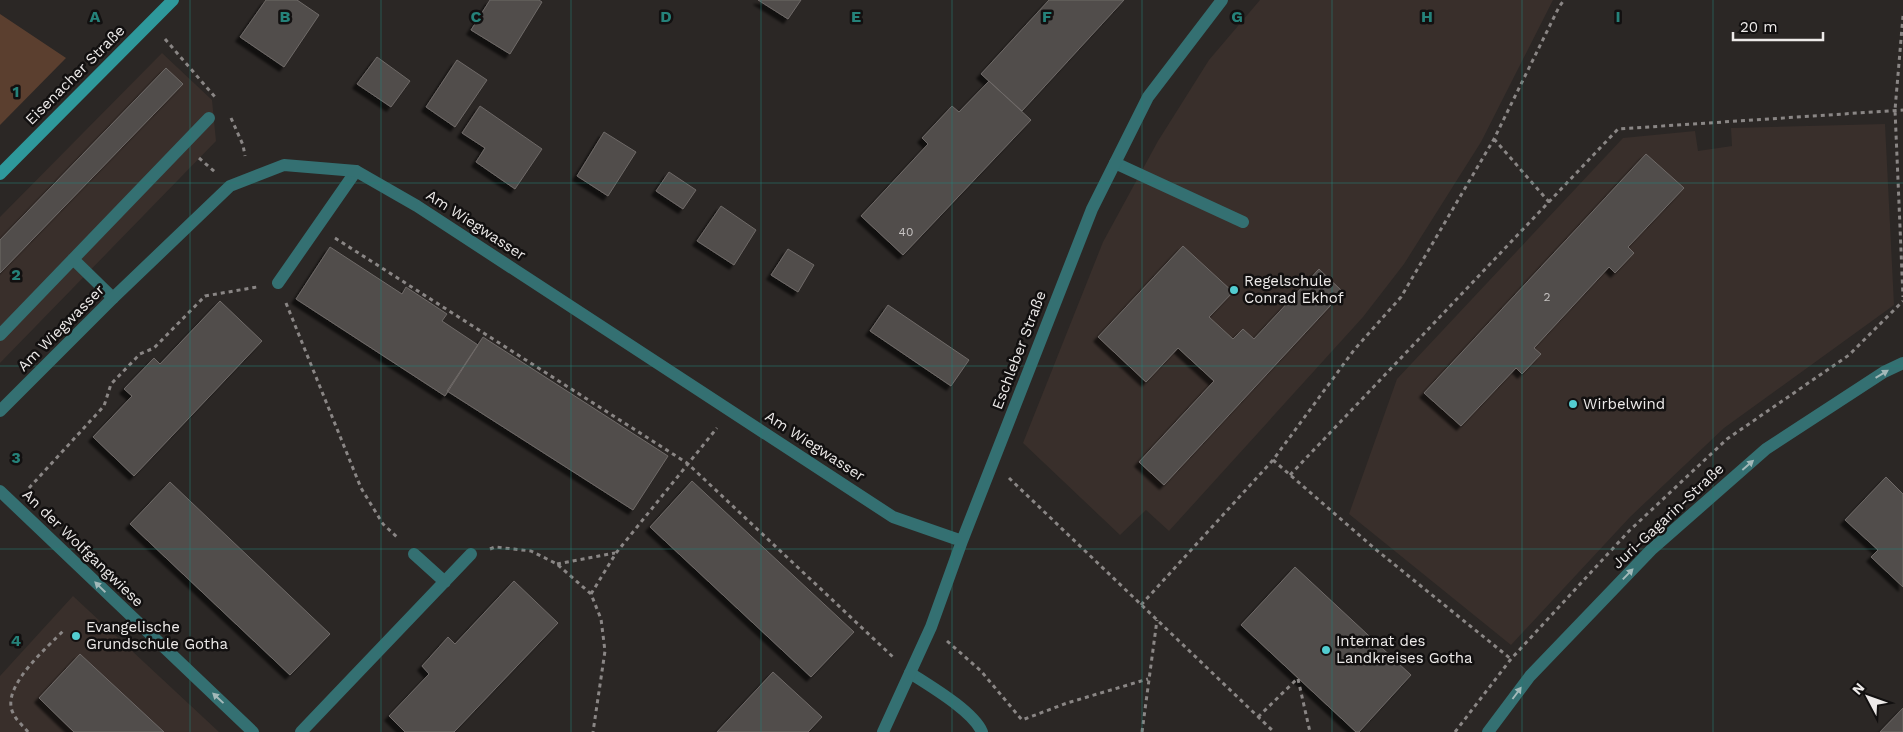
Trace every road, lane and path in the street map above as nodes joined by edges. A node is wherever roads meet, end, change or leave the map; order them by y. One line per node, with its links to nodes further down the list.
1 (173, 0): 12 (main road, Eisenacher Straße)
2 (1222, 0): 10 (street, Eschleber Straße)
3 (1564, 0): 8 (path)
4 (1903, 16): 5 (path)
5 (1896, 110): 6 (path); 14 (path); 19 (path)
6 (1903, 110)
7 (209, 118): 9 (street)
8 (1494, 139): 14 (path); 25 (path)
9 (184, 144): 13 (path); 17 (street)
10 (1115, 163): 15 (street); 26 (street, Eschleber Straße)
11 (356, 171): 13 (street, Am Wiegwasser); 16 (street); 24 (street, Am Wiegwasser)
12 (0, 174)
13 (230, 186): 20 (street, Am Wiegwasser)
14 (1549, 202): 28 (path)
15 (1243, 222)
16 (317, 226): 18 (street); 27 (path)
17 (73, 259): 20 (street); 21 (street)
18 (278, 283): 30 (path); 33 (path)
19 (1903, 297)
20 (113, 298): 23 (street, Am Wiegwasser)
21 (0, 335)
22 (1903, 363): 55 (street, Juri-Gagarin-Straße, one-way to 22)
23 (0, 411)
24 (731, 411): 27 (path); 31 (street, Am Wiegwasser)
25 (1273, 460): 28 (path); 38 (path)
26 (992, 462): 31 (street, Eschleber Straße); 38 (path)
27 (687, 463): 32 (path); 43 (path)
28 (1290, 475): 42 (path)
29 (0, 491): 30 (street, An der Wolfgangwiese)
30 (14, 504): 47 (street, An der Wolfgangwiese, one-way to 30)
31 (962, 541): 40 (street, Eschleber Straße)
32 (616, 553): 35 (path); 37 (path)
33 (414, 554): 36 (street)
34 (471, 554): 35 (path); 36 (street)
35 (557, 564): 37 (path)
36 (445, 582): 48 (street)
37 (591, 594): 49 (path)
38 (1141, 605): 39 (path)
39 (1157, 620): 44 (path); 45 (path)
40 (931, 628): 43 (street, Eschleber Straße); 44 (path)
41 (64, 630): 46 (path)
42 (1511, 660)
43 (910, 673): 50 (street, Eschleber Straße); 51 (street)
44 (1148, 679): 52 (path)
45 (1258, 717): 53 (path); 54 (path)
46 (28, 732)
47 (253, 732)
48 (301, 732)
49 (593, 732)
50 (883, 732)
51 (982, 732)
52 (1142, 732)
53 (1274, 732)
54 (1310, 732)
55 (1488, 732)

